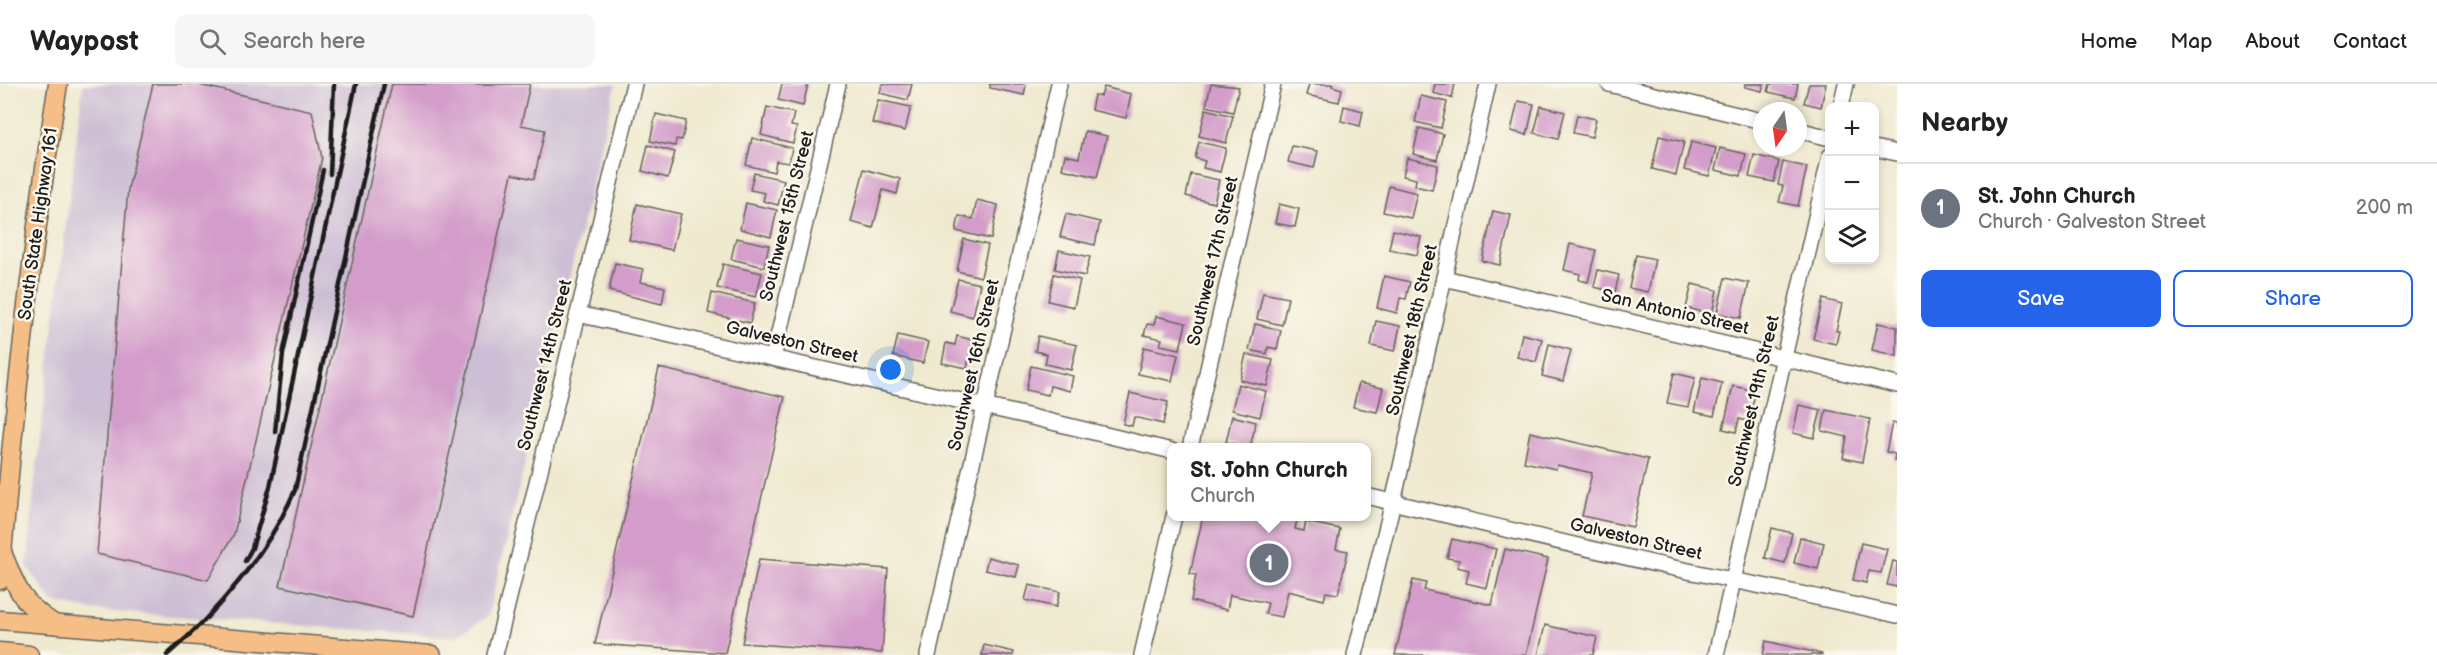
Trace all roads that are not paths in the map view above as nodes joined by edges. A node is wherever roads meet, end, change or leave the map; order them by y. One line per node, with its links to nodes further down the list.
1 (58, 84): 27 (main road, South State Highway 161)
2 (634, 84): 17 (street, Southwest 14th Street)
3 (838, 84): 18 (street, Southwest 15th Street)
4 (1059, 84): 21 (street, Southwest 16th Street)
5 (1273, 84): 22 (street, Southwest 17th Street)
6 (1488, 84): 16 (street, Southwest 18th Street)
7 (1609, 84): 10 (street)
8 (1846, 84): 9 (street)
9 (1842, 102)
10 (1753, 119)
11 (1807, 132): 12 (street)
12 (1825, 137)
13 (1879, 149): 14 (street)
14 (1897, 153)
15 (1825, 178): 19 (street, Southwest 19th Street)
16 (1444, 278): 19 (street, San Antonio Street); 25 (street, Southwest 18th Street)
17 (578, 314): 18 (street, Galveston Street); 36 (street, Southwest 14th Street)
18 (772, 358): 21 (street, Galveston Street)
19 (1784, 358): 20 (street, San Antonio Street); 29 (street, Southwest 19th Street)
20 (1897, 385)
21 (984, 406): 23 (street, Galveston Street); 37 (street, Southwest 16th Street)
22 (1191, 443)
23 (1167, 450)
24 (1371, 497): 25 (street, Galveston Street)
25 (1393, 502): 29 (street, Galveston Street); 39 (street, Southwest 18th Street)
26 (1173, 521): 38 (street)
27 (1, 555): 28 (main road, South State Highway 161); 32 (main road)
28 (0, 580)
29 (1732, 580): 30 (street, Galveston Street); 40 (street, Southwest 19th Street)
30 (1897, 615)
31 (0, 620): 32 (main road)
32 (57, 625): 35 (main road)
33 (0, 652): 34 (main road)
34 (29, 655)
35 (432, 655)
36 (495, 655)
37 (928, 655)
38 (1142, 655)
39 (1355, 655)
40 (1716, 655)

